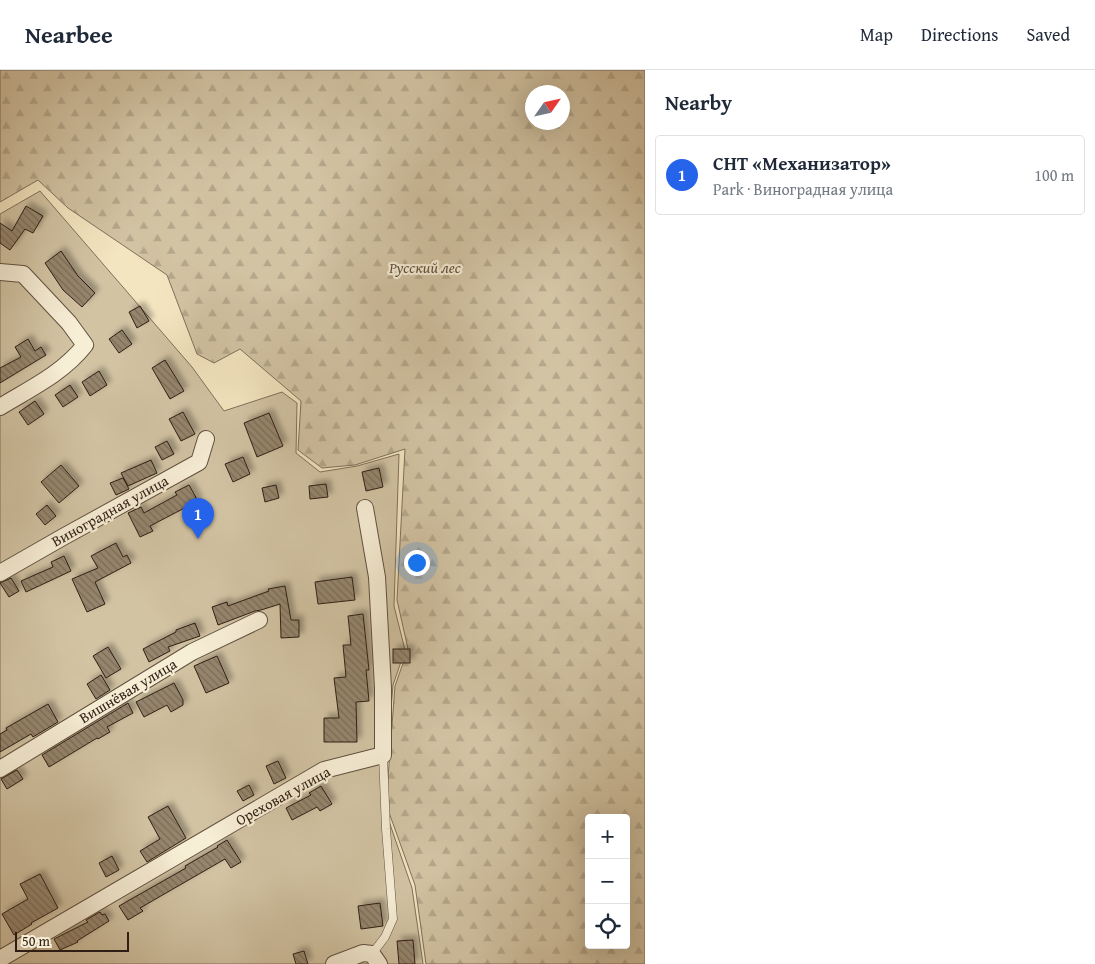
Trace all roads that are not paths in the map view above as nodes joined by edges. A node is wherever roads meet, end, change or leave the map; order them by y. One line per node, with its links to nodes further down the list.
1 (0, 272): 2 (street)
2 (0, 407)
3 (206, 439): 5 (street, Виноградная улица)
4 (365, 508): 7 (street)
5 (0, 573)
6 (259, 620): 8 (street, Вишнёвая улица)
7 (383, 755): 9 (street, Ореховая улица); 10 (lane)
8 (0, 769)
9 (0, 959)
10 (376, 960): 11 (street)
11 (334, 964)

